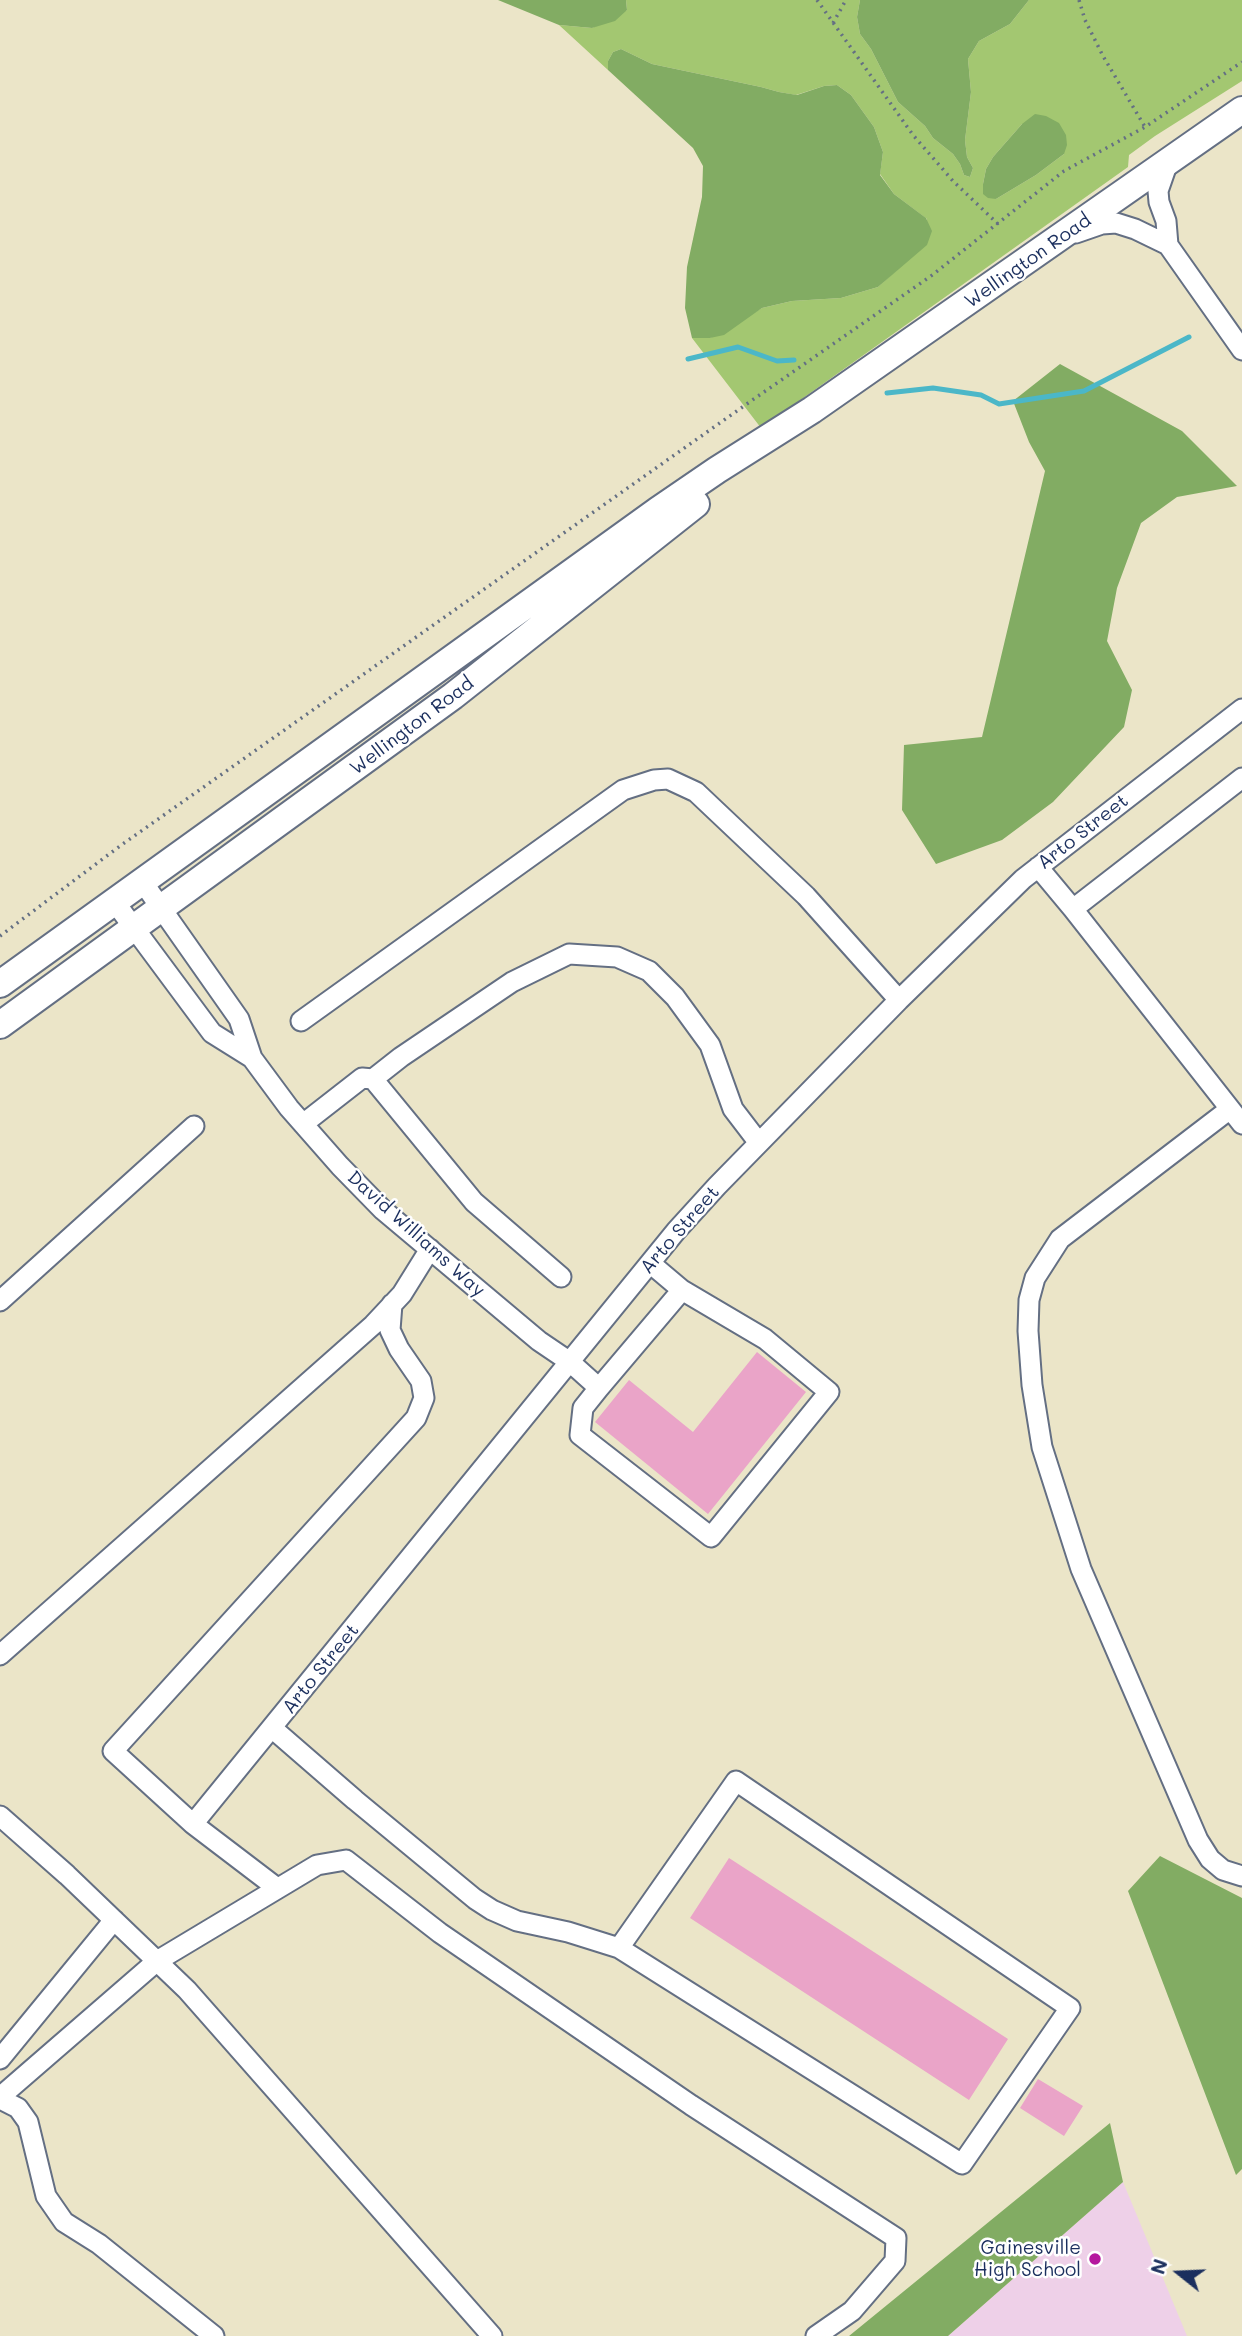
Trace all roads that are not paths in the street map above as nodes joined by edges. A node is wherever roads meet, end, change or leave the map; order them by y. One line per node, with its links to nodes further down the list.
1 (1242, 110): 2 (main road, Wellington Road)
2 (1173, 158): 3 (main road, Wellington Road); 4 (street)
3 (1061, 237): 4 (street); 6 (main road, Wellington Road)
4 (1168, 245): 5 (street)
5 (1242, 350)
6 (812, 410): 10 (main road, Wellington Road); 12 (main road, Wellington Road)
7 (1242, 709): 9 (street, Arto Street)
8 (1242, 778): 13 (street)
9 (1038, 867): 13 (street); 16 (street, Arto Street)
10 (142, 881): 11 (main road, Wellington Road); 12 (street, David Williams Way)
11 (114, 901): 14 (street, David Williams Way); 15 (main road, Wellington Road)
12 (162, 908): 14 (main road, Wellington Road); 19 (street, David Williams Way)
13 (1073, 909): 21 (street)
14 (134, 928): 18 (main road, Wellington Road); 19 (street, David Williams Way)
15 (0, 984)
16 (899, 1000): 17 (street); 24 (street, Arto Street)
17 (301, 1021)
18 (0, 1025)
19 (252, 1058): 22 (street, David Williams Way)
20 (373, 1079): 22 (street); 24 (street); 27 (street)
21 (1236, 1116): 37 (street)
22 (303, 1124): 25 (street, David Williams Way)
23 (194, 1126): 29 (street)
24 (759, 1143): 26 (street, Arto Street)
25 (430, 1249): 30 (street); 31 (street, David Williams Way)
26 (650, 1264): 28 (street); 31 (street, Arto Street)
27 (561, 1277)
28 (682, 1290): 32 (street); 32 (street)
29 (0, 1301)
30 (392, 1304): 33 (street); 36 (street)
31 (570, 1362): 32 (street, David Williams Way); 34 (street, Arto Street)
32 (599, 1388)
33 (0, 1655)
34 (272, 1728): 36 (street, Arto Street); 40 (street)
35 (0, 1816): 39 (street)
36 (193, 1824): 38 (street)
37 (1242, 1876)
38 (277, 1888): 41 (street); 46 (street)
39 (114, 1920): 41 (street); 42 (street)
40 (619, 1948): 40 (street)
41 (157, 1961): 43 (street); 45 (street)
42 (0, 2059)
43 (0, 2098): 44 (street)
44 (214, 2336)
45 (492, 2336)
46 (816, 2336)

